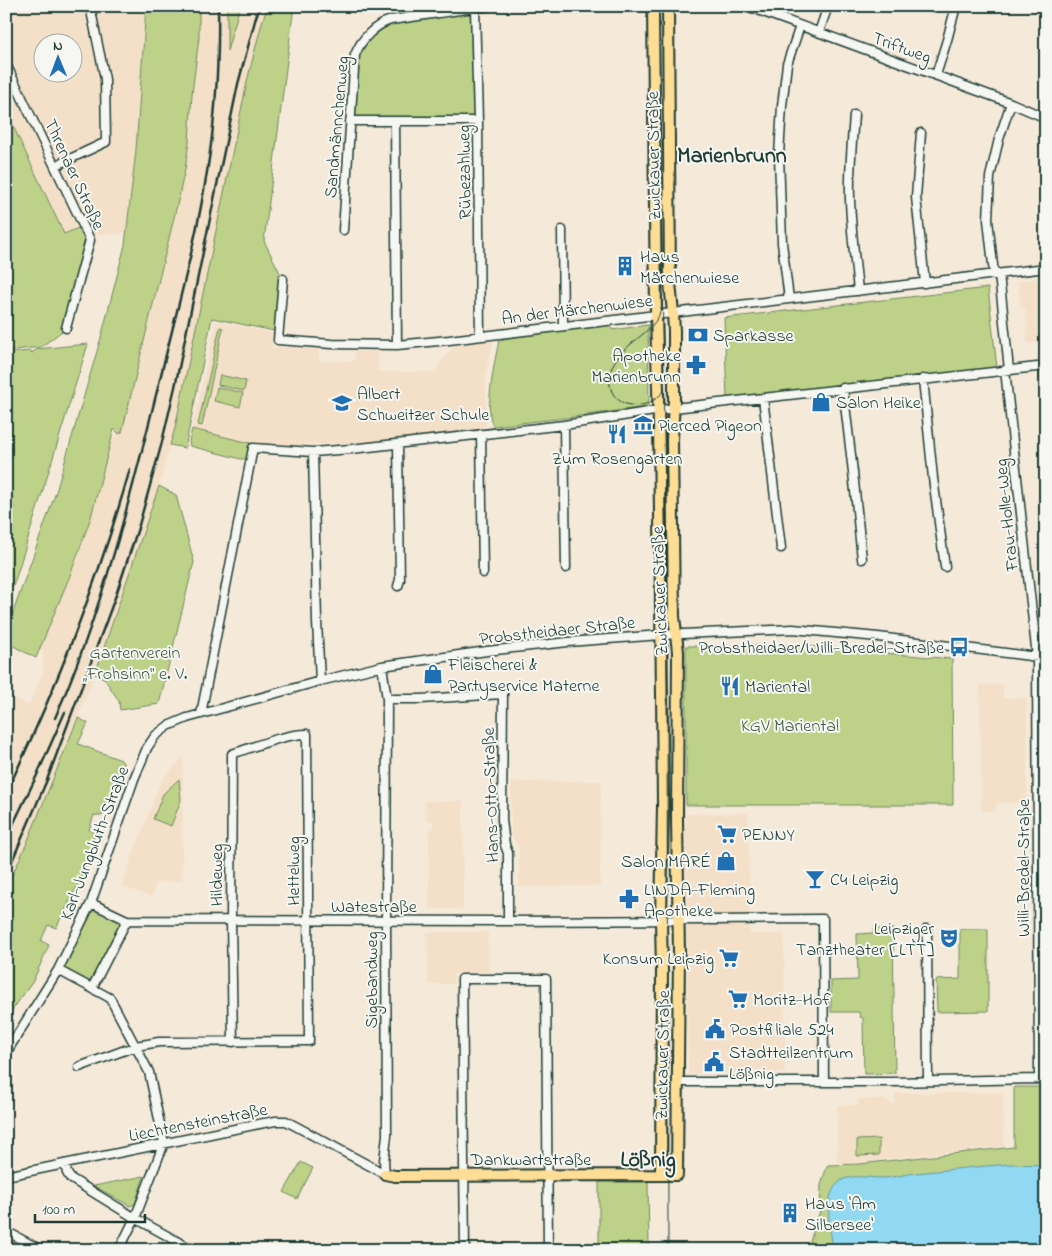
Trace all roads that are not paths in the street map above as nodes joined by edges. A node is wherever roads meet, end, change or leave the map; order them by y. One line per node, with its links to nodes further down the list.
1 (90, 6): 20 (street)
2 (487, 6): 8 (street, Sandmännchenweg)
3 (653, 6): 30 (main road, Zwickauer Straße)
4 (668, 6): 29 (main road, Zwickauer Straße)
5 (747, 6): 9 (street, Triftweg)
6 (828, 6): 10 (street)
7 (956, 6): 12 (street)
8 (475, 8): 16 (street, Sandmännchenweg); 18 (street, Rübezahlweg)
9 (800, 26): 10 (street, Triftweg); 28 (street)
10 (819, 32): 12 (street, Triftweg)
11 (6, 64): 20 (street, Threnaer Straße)
12 (936, 75): 13 (street, Triftweg)
13 (1011, 103): 15 (street, Triftweg); 24 (street)
14 (854, 115): 27 (street)
15 (1046, 118)
16 (350, 121): 17 (street); 21 (street, Sandmännchenweg)
17 (395, 121): 18 (street); 34 (street)
18 (478, 121): 33 (street, Rübezahlweg)
19 (921, 133): 26 (street)
20 (55, 166): 32 (street, Threnaer Straße)
21 (343, 230)
22 (562, 230): 31 (street)
23 (1046, 268): 24 (street, An der Märchenwiese)
24 (996, 274): 26 (street, An der Märchenwiese); 36 (street)
25 (283, 279): 34 (street, An der Märchenwiese)
26 (925, 283): 27 (street, An der Märchenwiese)
27 (858, 291): 28 (street, An der Märchenwiese)
28 (789, 299): 29 (street, An der Märchenwiese)
29 (674, 313): 30 (street, An der Märchenwiese); 40 (main road, Zwickauer Straße)
30 (656, 315): 31 (street, An der Märchenwiese); 41 (main road, Zwickauer Straße)
31 (564, 326): 33 (street, An der Märchenwiese)
32 (66, 328)
33 (480, 336): 34 (street, An der Märchenwiese)
34 (397, 345)
35 (1046, 366): 36 (street)
36 (1007, 370): 37 (street); 54 (street, Frau-Holle-Weg)
37 (923, 380): 38 (street); 48 (street)
38 (843, 388): 39 (street); 47 (street)
39 (763, 398): 40 (street); 46 (street)
40 (674, 408): 41 (street); 52 (main road, Zwickauer Straße)
41 (659, 410): 42 (street); 53 (main road, Zwickauer Straße)
42 (564, 425): 43 (street); 49 (street)
43 (481, 434): 44 (street); 50 (street)
44 (398, 444): 45 (street); 51 (street)
45 (314, 452): 57 (street); 59 (street)
46 (781, 548)
47 (862, 560)
48 (945, 567)
49 (566, 568)
50 (483, 573)
51 (398, 586)
52 (677, 634): 53 (street, Probstheidaer Straße); 54 (street, Probstheidaer Straße); 66 (main road, Zwickauer Straße)
53 (662, 635): 56 (street, Probstheidaer Straße); 70 (main road, Zwickauer Straße)
54 (1037, 657): 55 (street, Probstheidaer Straße); 62 (street, Willi-Bredel-Straße)
55 (1046, 658)
56 (382, 666): 57 (street, Probstheidaer Straße); 58 (street, Sigebandweg)
57 (320, 681): 59 (street, Probstheidaer Straße)
58 (387, 699): 65 (street, Sigebandweg); 69 (street, Hans-Otto-Straße)
59 (200, 714): 60 (street, Probstheidaer Straße)
60 (168, 726): 63 (street, Karl-Jungbluth-Straße)
61 (276, 740): 67 (street, Hildeweg); 68 (street, Hettelweg)
62 (1042, 750): 78 (street, Willi-Bredel-Straße)
63 (91, 903): 64 (street, Watestraße); 72 (street, Karl-Jungbluth-Straße)
64 (128, 920): 67 (street, Watestraße); 73 (street)
65 (386, 920): 68 (street, Watestraße); 69 (street, Watestraße); 84 (street, Sigebandweg)
66 (679, 920): 70 (street, Watestraße); 80 (main road, Zwickauer Straße); 81 (street, Watestraße)
67 (231, 921): 68 (street, Watestraße); 74 (street, Hildeweg)
68 (308, 921): 74 (street, Hettelweg)
69 (508, 921): 70 (street, Watestraße)
70 (661, 921): 85 (main road, Zwickauer Straße)
71 (927, 929): 79 (street)
72 (58, 970): 73 (street); 76 (street, Karl-Jungbluth-Straße)
73 (92, 988): 75 (street)
74 (232, 1042): 75 (street)
75 (136, 1046): 77 (street); 82 (street)
76 (6, 1053)
77 (80, 1067)
78 (1042, 1080): 79 (street)
79 (928, 1081): 81 (street)
80 (678, 1082): 81 (street); 88 (main road, Zwickauer Straße)
81 (824, 1082)
82 (164, 1143): 83 (street, Liechtensteinstraße); 84 (street, Liechtensteinstraße); 90 (street)
83 (65, 1164): 89 (street, Liechtensteinstraße); 90 (street)
84 (385, 1174): 86 (main road, Dankwartstraße)
85 (661, 1174): 87 (main road, Dankwartstraße); 88 (main road, Dankwartstraße)
86 (464, 1175): 87 (main road, Dankwartstraße); 87 (street); 95 (street)
87 (547, 1175): 96 (street)
88 (677, 1175)
89 (6, 1176)
90 (135, 1218): 93 (street); 94 (street)
91 (6, 1231): 92 (street)
92 (41, 1250)
93 (119, 1250)
94 (193, 1250)
95 (465, 1250)
96 (548, 1250)

